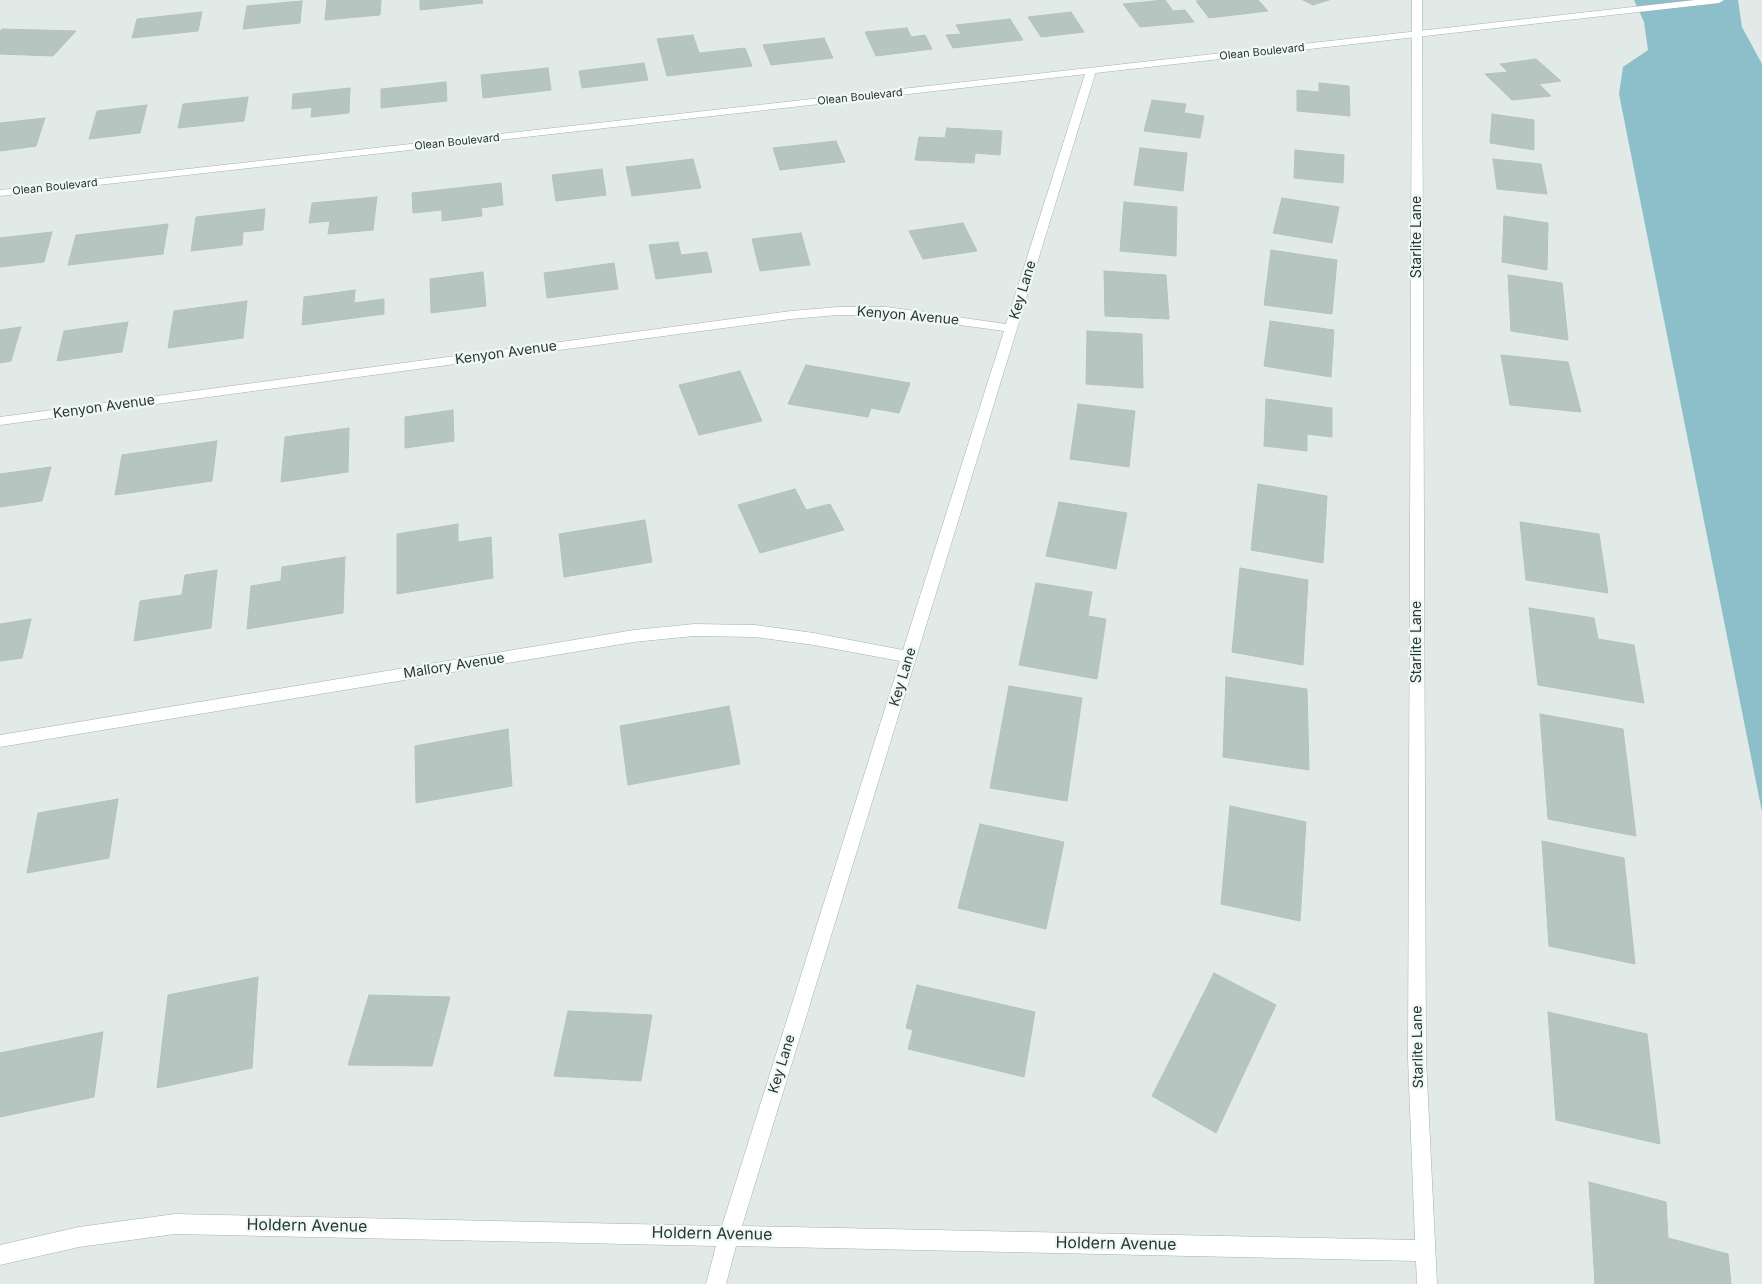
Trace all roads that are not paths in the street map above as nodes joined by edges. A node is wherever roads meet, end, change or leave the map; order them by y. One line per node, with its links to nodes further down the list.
1 (1417, 0): 3 (street, Starlite Lane)
2 (1719, 0): 3 (street, Olean Boulevard)
3 (1417, 35): 4 (street, Olean Boulevard); 11 (street, Starlite Lane)
4 (1091, 70): 5 (street, Olean Boulevard); 6 (street, Key Lane)
5 (0, 193)
6 (1012, 328): 7 (street, Kenyon Avenue); 8 (street, Key Lane)
7 (0, 421)
8 (909, 657): 9 (street, Mallory Avenue); 10 (street, Key Lane)
9 (0, 741)
10 (729, 1235): 11 (street, Holdern Avenue); 12 (street, Holdern Avenue); 13 (street, Key Lane)
11 (1426, 1251): 14 (street, Starlite Lane)
12 (0, 1254)
13 (716, 1284)
14 (1427, 1284)

